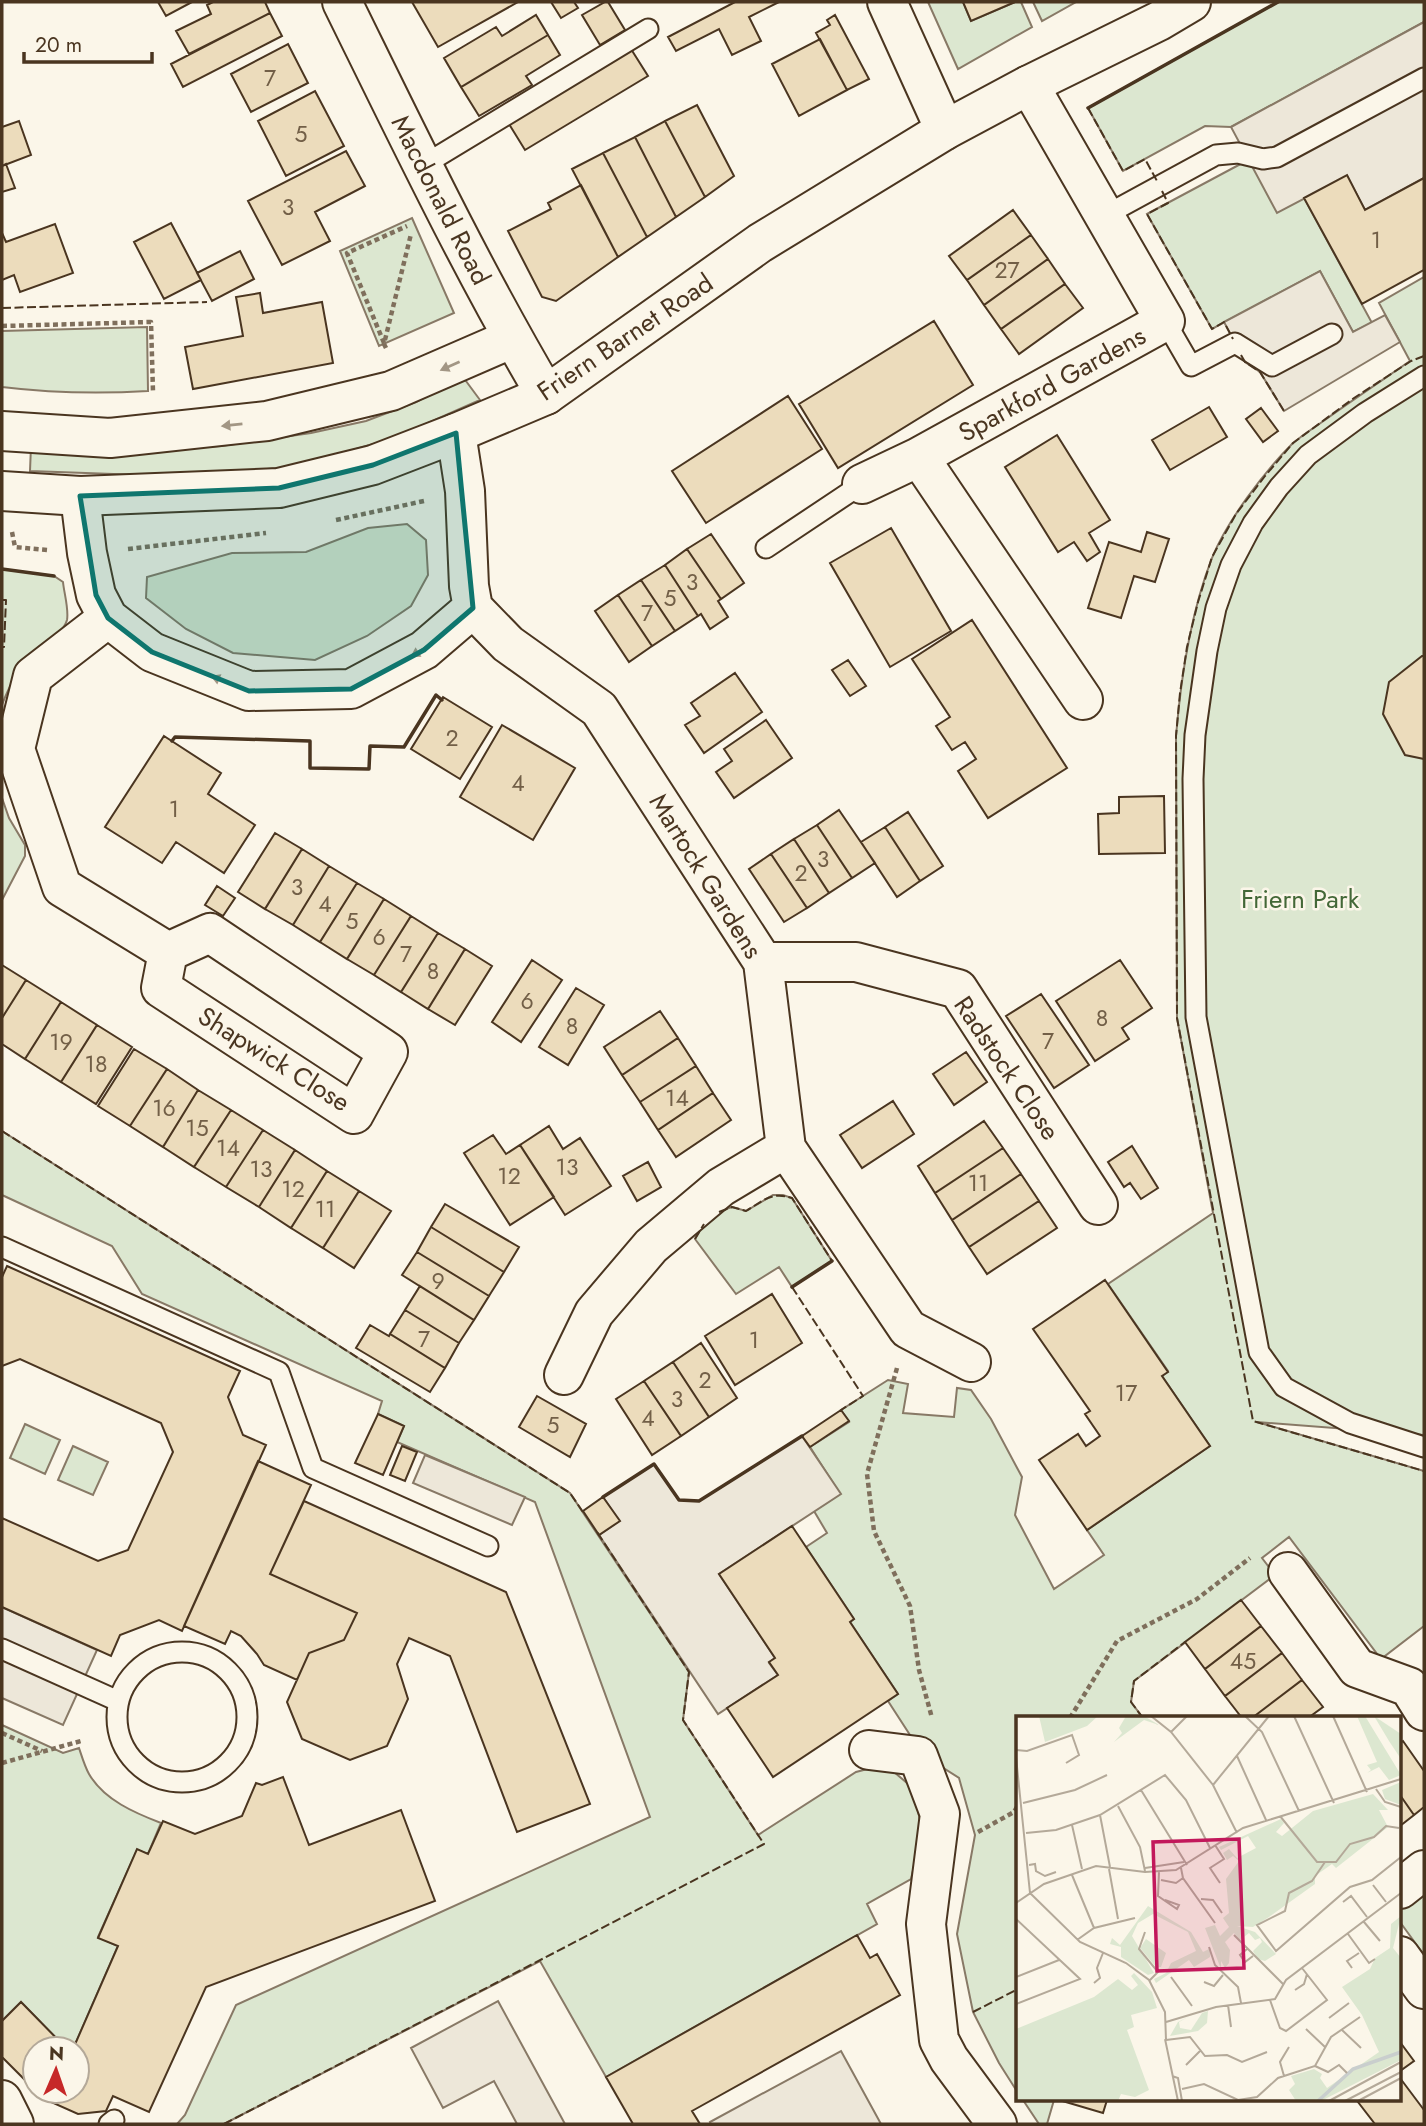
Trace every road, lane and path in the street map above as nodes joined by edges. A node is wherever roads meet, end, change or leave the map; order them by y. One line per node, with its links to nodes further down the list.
1 (342, 2): 8 (street, Macdonald Road)
2 (887, 2): 7 (street)
3 (1191, 2): 6 (street, Friern Barnet Road)
4 (648, 29): 8 (lane)
5 (1424, 78): 9 (lane)
6 (1029, 85): 7 (street, Friern Barnet Road); 9 (street, Sparkford Gardens)
7 (944, 130): 17 (street, Friern Barnet Road)
8 (422, 166): 13 (street, Macdonald Road)
9 (1104, 216): 10 (street, Sparkford Gardens)
10 (1165, 321): 12 (lane); 21 (street, Sparkford Gardens)
11 (2, 326): 19 (path)
12 (1332, 334)
13 (513, 338): 16 (street, one-way to 16); 17 (street, Macdonald Road)
14 (384, 344): 14 (path); 16 (path)
15 (1424, 376): 37 (lane)
16 (401, 388): 19 (street, one-way to 19)
17 (546, 395): 20 (street, Friern Barnet Road)
18 (2, 431): 19 (street)
19 (154, 433)
20 (456, 433): 24 (street, Friern Barnet Road); 26 (street)
21 (919, 457): 22 (street, Sparkford Gardens); 28 (street)
22 (862, 484): 25 (lane)
23 (2, 491): 24 (street, Friern Barnet Road)
24 (80, 496): 27 (street)
25 (766, 548)
26 (473, 608): 27 (street, one-way to 27); 30 (street, Martock Gardens)
27 (108, 618): 29 (street)
28 (1083, 700)
29 (169, 952): 29 (street, Shapwick Close)
30 (763, 962): 31 (street, Martock Gardens); 32 (street, Radstock Close)
31 (786, 1148): 34 (street, Martock Gardens); 36 (street)
32 (1098, 1205)
33 (2, 1247): 38 (lane)
34 (908, 1329): 35 (street, Martock Gardens); 44 (path)
35 (971, 1362)
36 (564, 1375)
37 (1424, 1447)
38 (488, 1546)
39 (1272, 1563): 42 (street); 43 (path)
40 (2, 1649): 41 (lane)
41 (118, 1701): 41 (lane)
42 (1424, 1711)
43 (1071, 1716)
44 (935, 1728)
45 (2, 1733): 48 (path)
46 (81, 1741): 48 (path)
47 (869, 1750): 56 (street)
48 (43, 1751): 49 (path)
49 (2, 1763)
50 (1424, 1870): 51 (street)
51 (1402, 1887)
52 (1402, 1959): 53 (street)
53 (1424, 1989)
54 (2, 2100): 55 (street)
55 (13, 2124)
56 (997, 2124)

